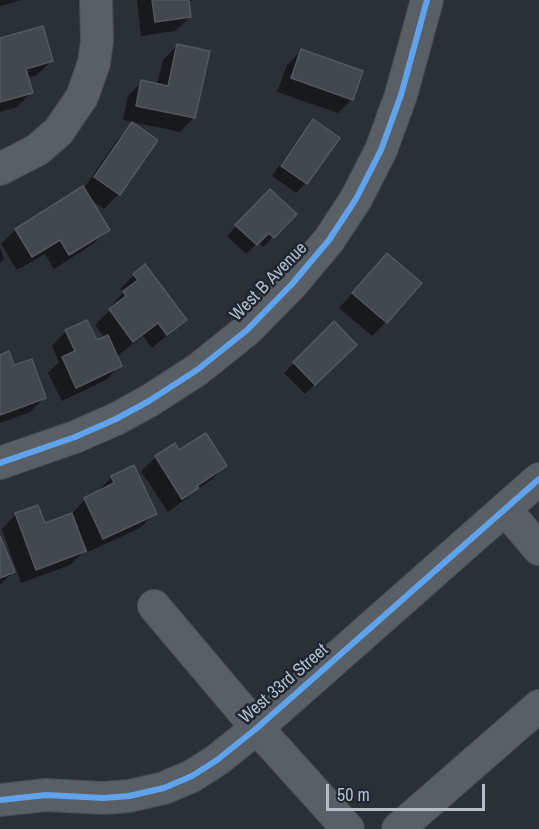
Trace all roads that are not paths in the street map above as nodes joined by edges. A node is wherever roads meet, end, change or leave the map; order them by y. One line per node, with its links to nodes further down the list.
1 (96, 0): 3 (street)
2 (427, 0): 4 (street, West B Avenue)
3 (0, 169)
4 (0, 463)
5 (539, 479): 6 (street, West 33rd Street)
6 (505, 509): 7 (street); 10 (street, West 33rd Street)
7 (539, 549)
8 (154, 606): 10 (street)
9 (539, 706): 13 (street)
10 (257, 728): 11 (street, West 33rd Street); 12 (street)
11 (0, 800)
12 (348, 829)
13 (398, 829)

